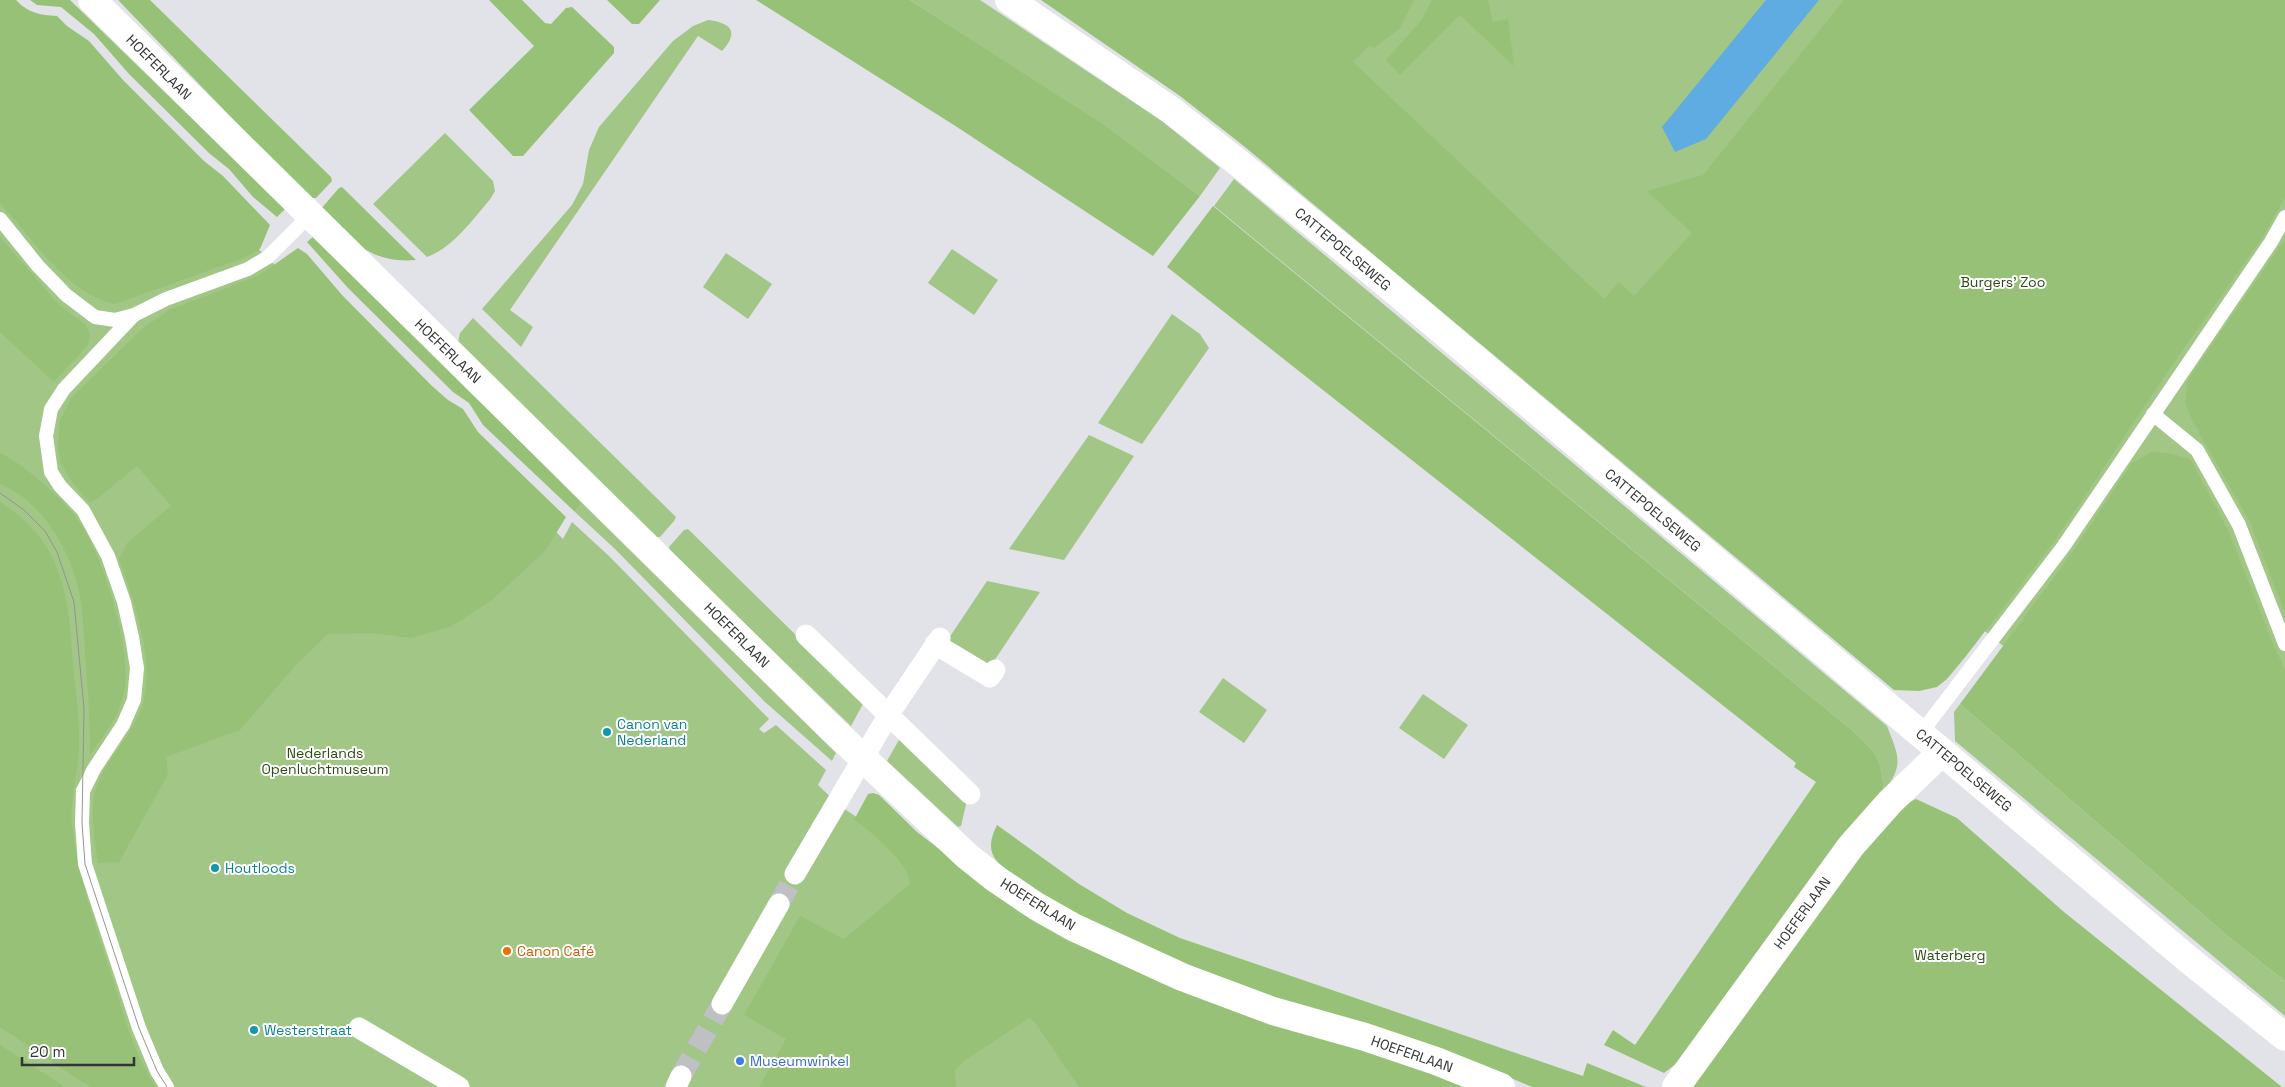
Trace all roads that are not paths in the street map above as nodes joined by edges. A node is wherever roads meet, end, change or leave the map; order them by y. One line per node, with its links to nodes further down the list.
1 (92, 0): 3 (street, HOEFERLAAN)
2 (1008, 0): 12 (street, CATTEPOELSEWEG)
3 (309, 216): 6 (lane); 14 (street, HOEFERLAAN)
4 (2285, 217): 7 (lane)
5 (0, 219): 6 (lane)
6 (134, 314): 21 (lane)
7 (2153, 414): 9 (lane); 12 (lane)
8 (806, 636): 11 (street)
9 (2285, 644)
10 (995, 670): 11 (street)
11 (889, 714): 14 (street); 15 (street)
12 (1922, 733): 13 (street, CATTEPOELSEWEG)
13 (1942, 752): 20 (street, CATTEPOELSEWEG); 24 (street, HOEFERLAAN)
14 (863, 758): 16 (street); 23 (street, HOEFERLAAN)
15 (970, 794)
16 (795, 874)
17 (779, 904): 18 (street)
18 (722, 1004)
19 (359, 1028): 22 (street)
20 (2285, 1037)
21 (167, 1087)
22 (459, 1087)
23 (1501, 1087)
24 (1676, 1087)

